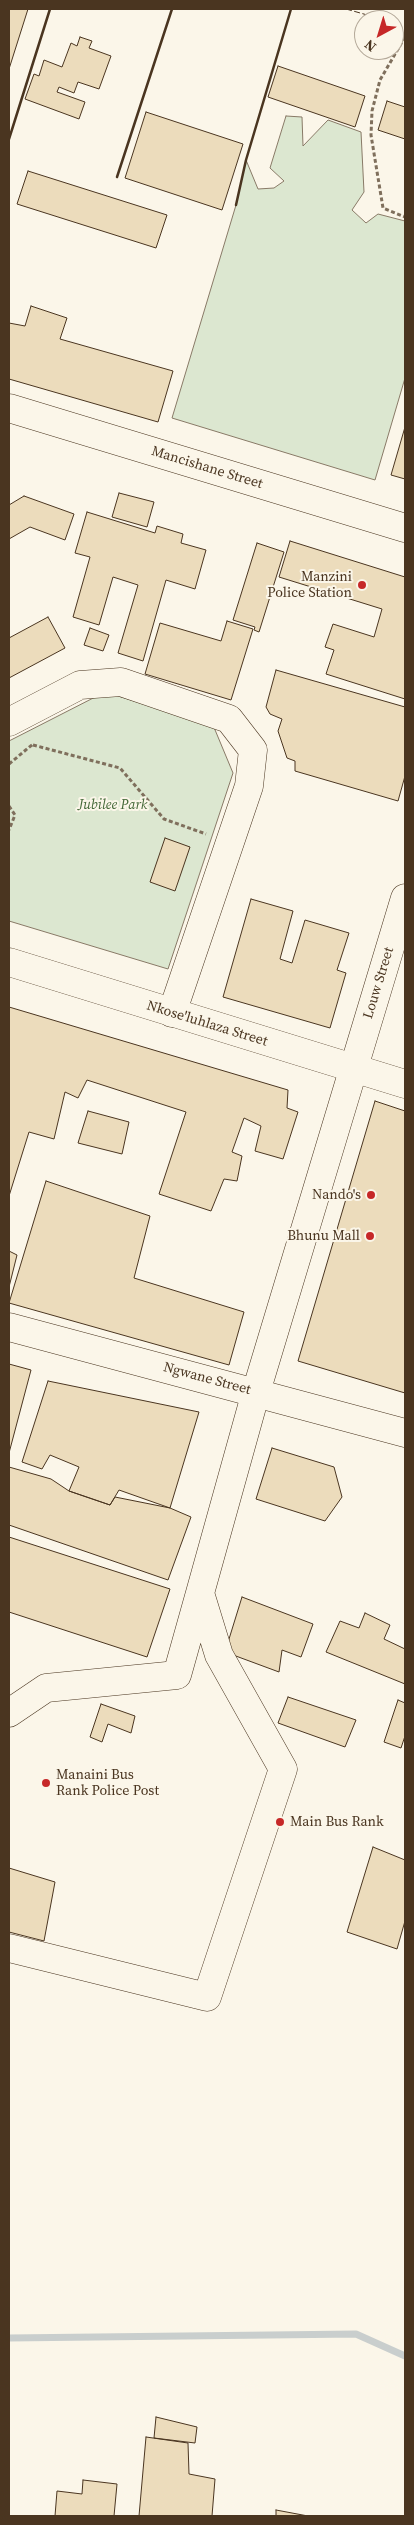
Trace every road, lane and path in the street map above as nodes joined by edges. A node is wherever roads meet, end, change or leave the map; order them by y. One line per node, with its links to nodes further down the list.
1 (405, 36): 2 (path)
2 (405, 217)
3 (9, 408): 4 (street, Mancishane Street)
4 (405, 528)
5 (9, 722): 9 (street)
6 (34, 745): 9 (path)
7 (9, 806): 8 (path)
8 (9, 830)
9 (230, 842): 12 (street)
10 (405, 898): 13 (street, Louw Street)
11 (9, 962): 12 (street, Nkose'luhlaza Street)
12 (172, 1013): 13 (street, Nkose'luhlaza Street)
13 (353, 1069): 14 (street, Nkose'luhlaza Street); 16 (street, Louw Street)
14 (405, 1084)
15 (9, 1327): 16 (street, Ngwane Street)
16 (256, 1392): 17 (street, Ngwane Street); 18 (street, Louw Street)
17 (405, 1432)
18 (200, 1593): 19 (street, Louw Street); 20 (street)
19 (9, 1713)
20 (9, 1948)

